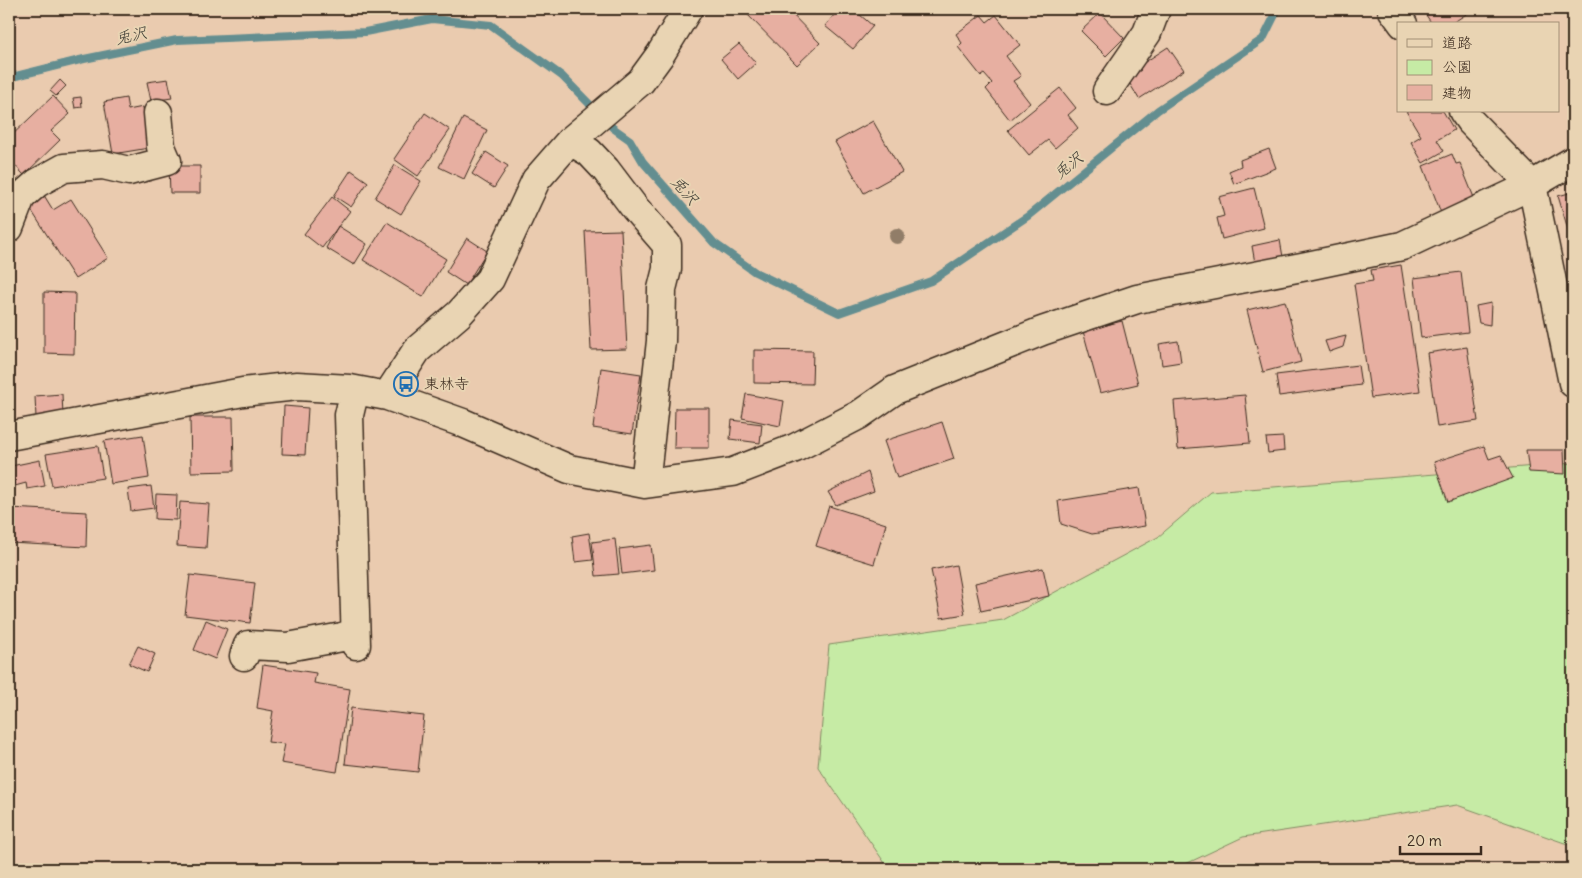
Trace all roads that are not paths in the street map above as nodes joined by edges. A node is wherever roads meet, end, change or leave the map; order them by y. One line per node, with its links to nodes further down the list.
1 (688, 9): 8 (street)
2 (1156, 9): 5 (street)
3 (1392, 9): 4 (street)
4 (1401, 22)
5 (1107, 90)
6 (1464, 112): 10 (street)
7 (158, 113): 11 (street)
8 (578, 134): 14 (street); 16 (street)
9 (1573, 161): 10 (street)
10 (1532, 185): 12 (street); 16 (street)
11 (9, 228)
12 (1573, 383)
13 (355, 390): 14 (street); 15 (street); 17 (street)
14 (387, 396): 16 (street)
15 (9, 436)
16 (645, 484)
17 (244, 656)

